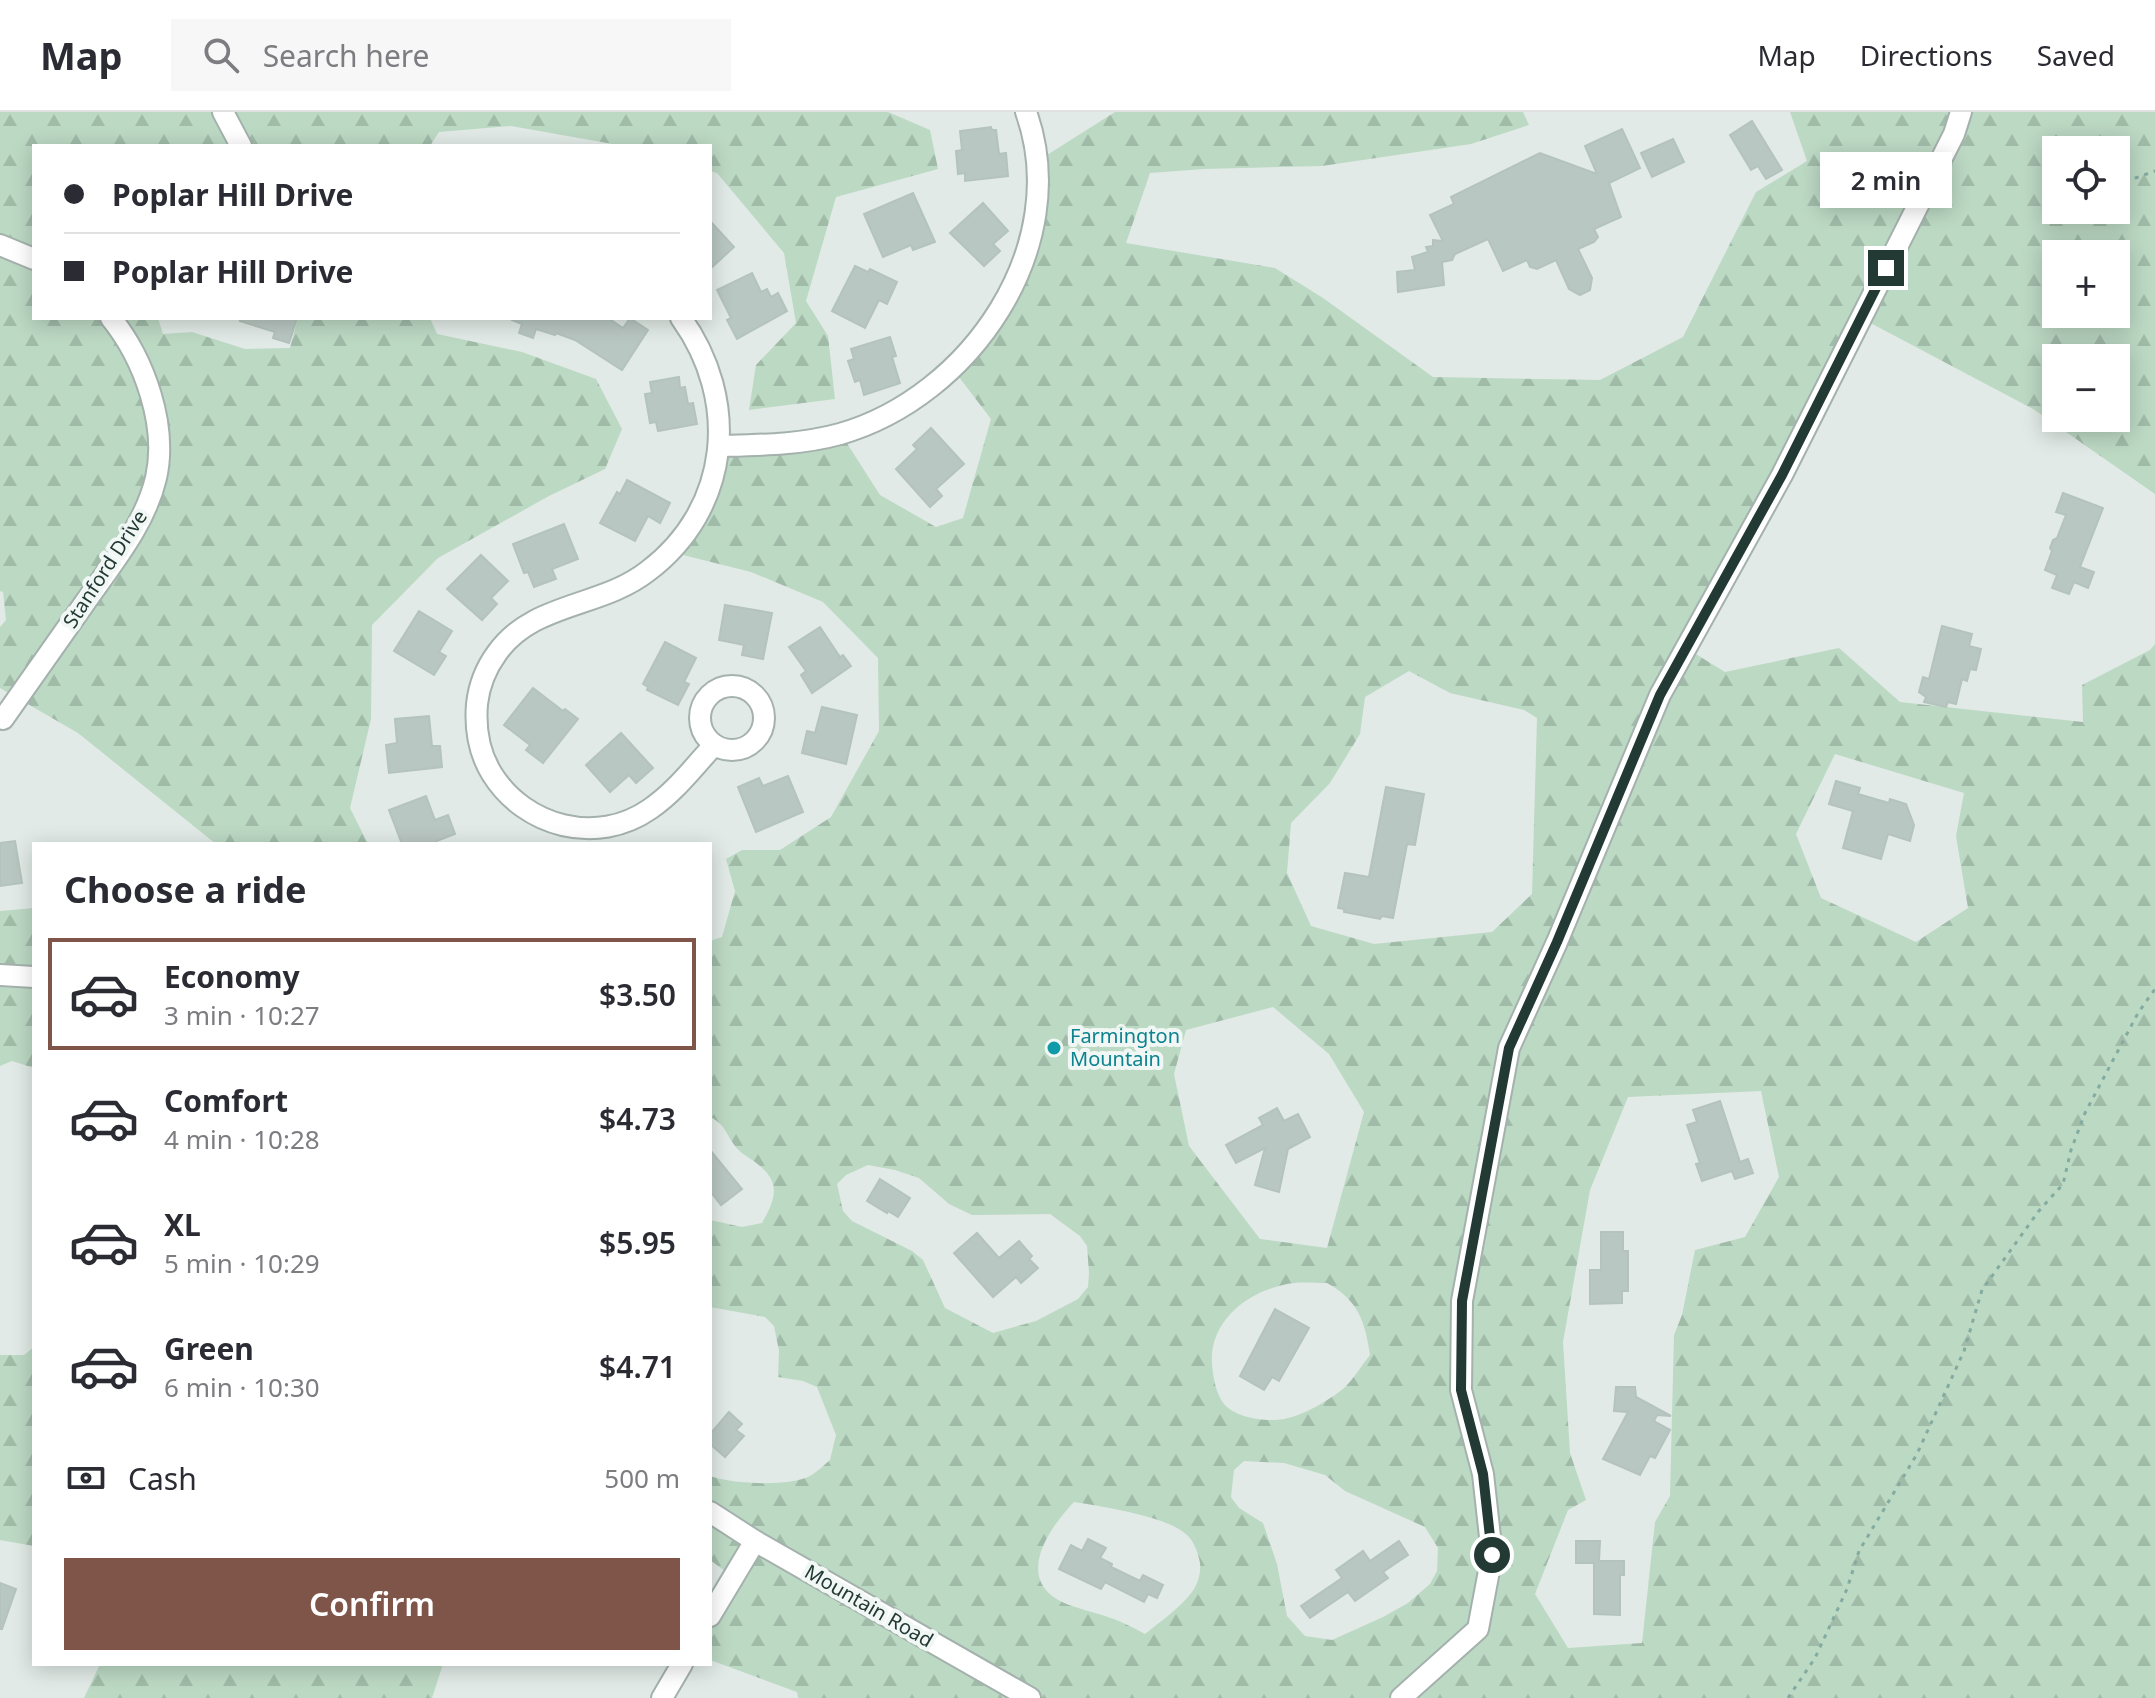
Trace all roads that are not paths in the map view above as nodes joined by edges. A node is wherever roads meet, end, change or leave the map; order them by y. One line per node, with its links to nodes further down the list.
1 (223, 112): 4 (street)
2 (1026, 112): 9 (street)
3 (1961, 112): 20 (street)
4 (240, 144)
5 (0, 245): 6 (street)
6 (32, 258)
7 (113, 320): 10 (street, Stanford Drive)
8 (682, 320): 9 (street)
9 (719, 446): 11 (street)
10 (3, 719)
11 (714, 745)
12 (0, 975): 13 (street)
13 (32, 977)
14 (712, 1513): 15 (street, Mountain Road)
15 (755, 1541): 16 (street); 19 (street, Mountain Road)
16 (712, 1613)
17 (681, 1666): 18 (street)
18 (662, 1698)
19 (1030, 1698)
20 (1401, 1698)

